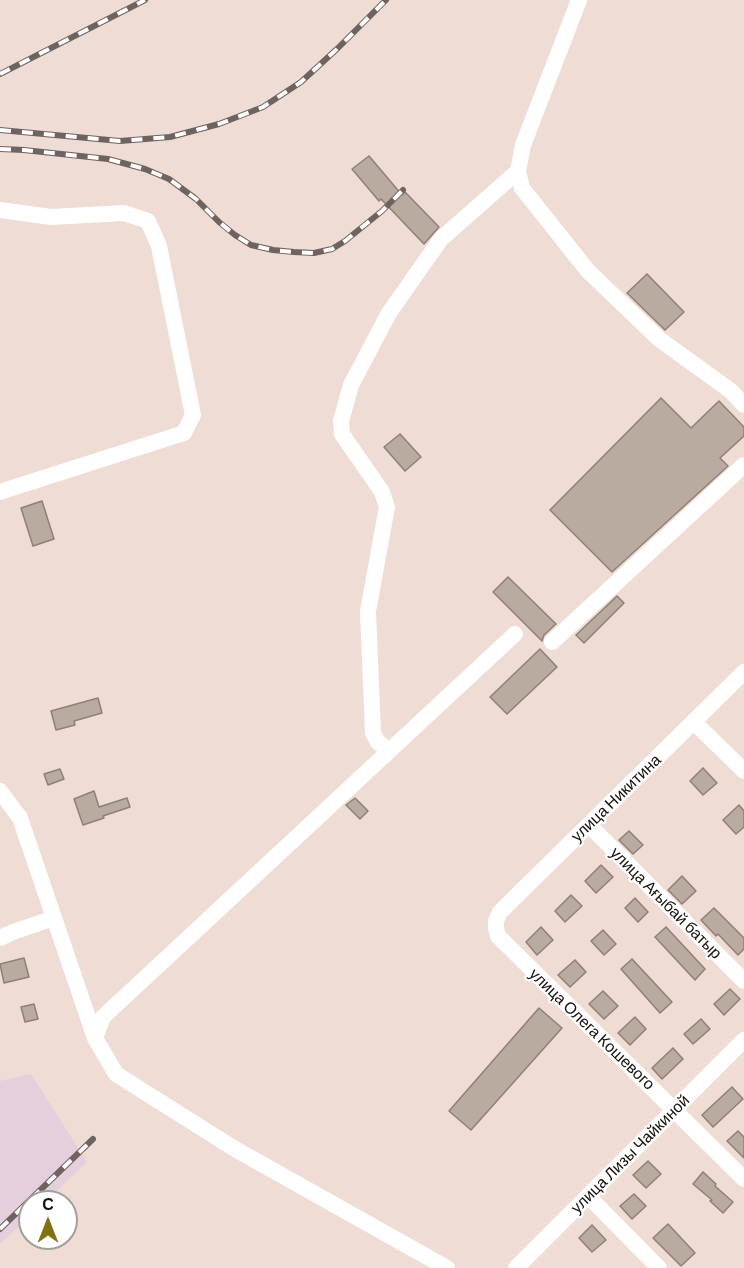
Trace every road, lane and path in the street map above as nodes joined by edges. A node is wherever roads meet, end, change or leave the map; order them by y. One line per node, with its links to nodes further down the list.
1 (579, 0): 2 (street)
2 (518, 171): 4 (street); 11 (street)
3 (0, 210): 6 (street)
4 (744, 405)
5 (744, 465): 8 (street)
6 (0, 492)
7 (515, 634): 11 (street)
8 (552, 642)
9 (744, 672): 10 (street, улица Никитина)
10 (694, 722): 12 (street); 14 (street, улица Никитина)
11 (388, 751): 19 (street)
12 (744, 771)
13 (0, 791): 15 (street)
14 (589, 825): 16 (street, улица Никитина); 18 (street, улица Ағыбай батыр)
15 (54, 918): 17 (street); 19 (street)
16 (496, 928): 21 (street, улица Олега Кошевого)
17 (0, 938)
18 (744, 981)
19 (95, 1038): 24 (street)
20 (744, 1040): 21 (street, улица Лизы Чайкиной)
21 (674, 1110): 22 (street, улица Олега Кошевого); 23 (street, улица Лизы Чайкиной)
22 (744, 1179)
23 (588, 1196): 25 (street, улица Лизы Чайкиной); 26 (street)
24 (447, 1268)
25 (516, 1268)
26 (659, 1268)

